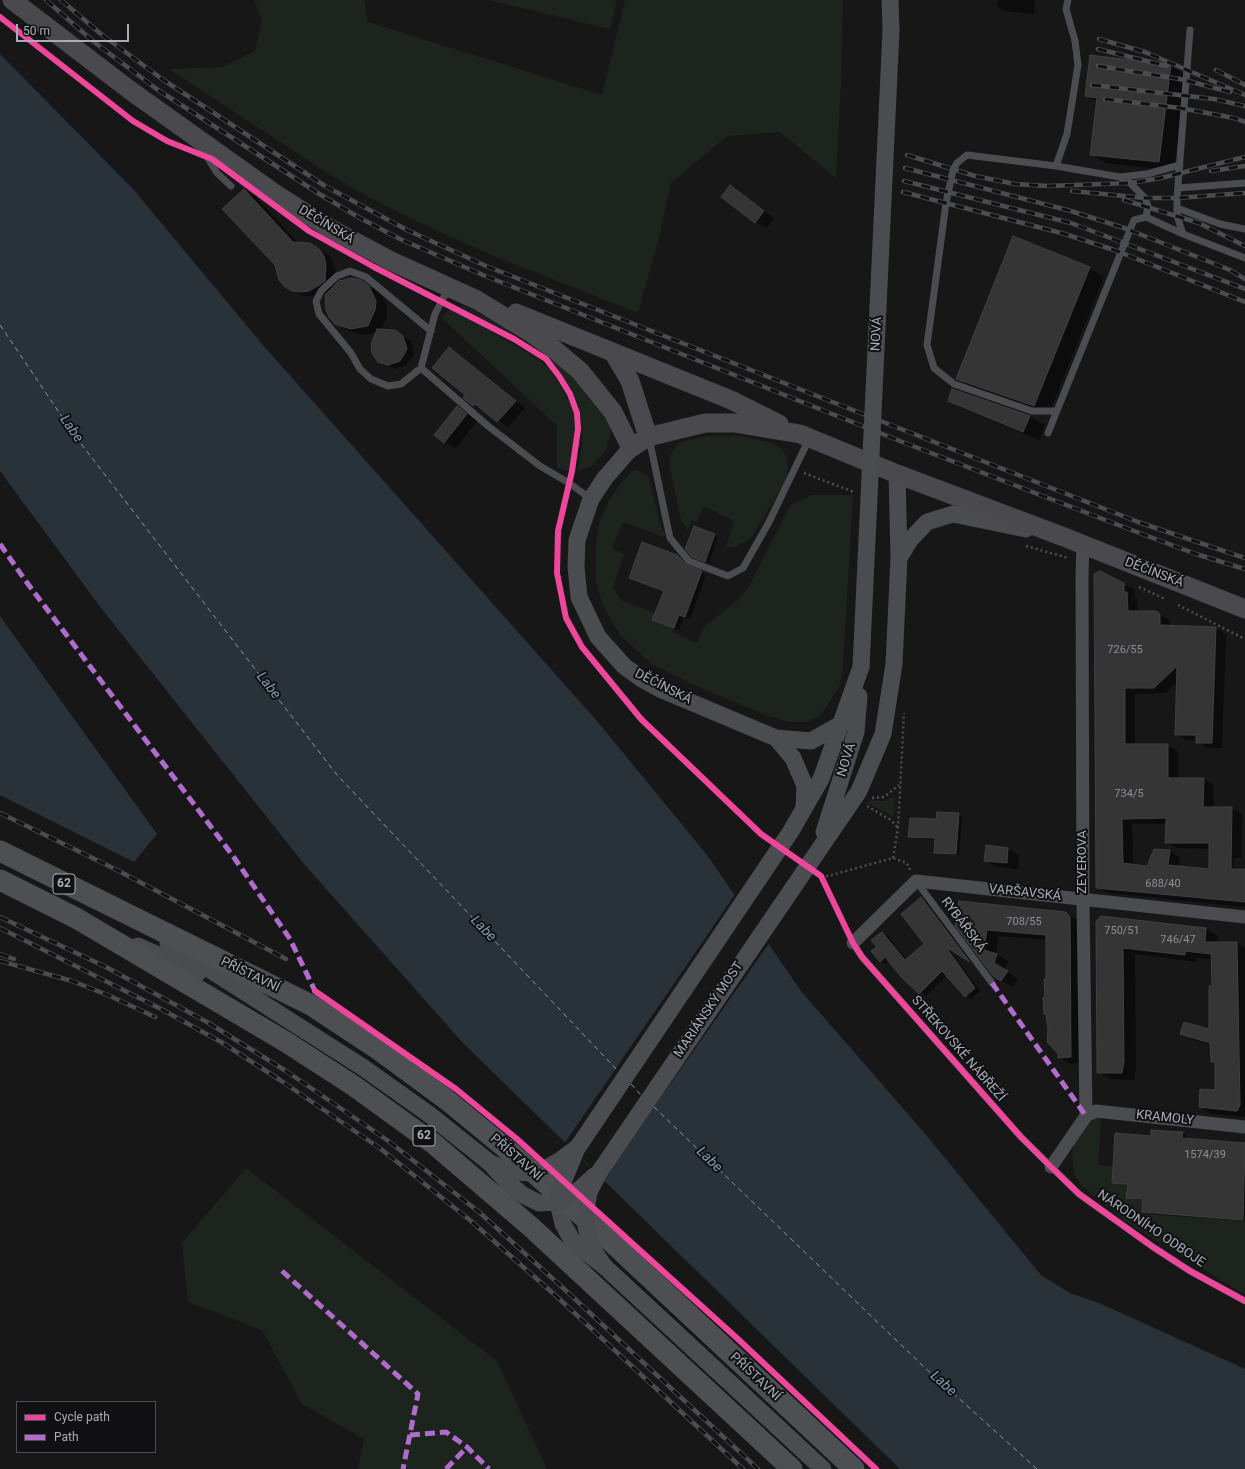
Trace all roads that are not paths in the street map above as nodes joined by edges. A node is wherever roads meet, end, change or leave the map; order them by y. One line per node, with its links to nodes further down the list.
1 (12, 0): 5 (main road, DĚČÍNSKÁ)
2 (890, 0): 33 (street, NOVÁ, bridge)
3 (1068, 0): 7 (lane)
4 (1190, 30): 6 (lane)
5 (195, 136): 10 (lane); 17 (main road, DĚČÍNSKÁ)
6 (1180, 165): 8 (lane); 11 (lane)
7 (1056, 166): 8 (lane); 22 (lane)
8 (1120, 177): 13 (lane)
9 (1245, 183): 11 (lane)
10 (230, 186)
11 (1178, 188): 12 (lane)
12 (1177, 208): 14 (lane); 15 (lane)
13 (1146, 217): 15 (lane); 22 (lane)
14 (1245, 229)
15 (1183, 234): 16 (lane)
16 (1245, 258)
17 (449, 288): 18 (main road, DĚČÍNSKÁ); 19 (lane)
18 (477, 300): 20 (main road); 26 (main road, DĚČÍNSKÁ)
19 (431, 331): 21 (lane); 21 (lane)
20 (613, 352): 24 (main road); 25 (main road)
21 (421, 368): 28 (lane)
22 (1056, 411): 23 (lane)
23 (1048, 434)
24 (805, 436): 25 (main road, DĚČÍNSKÁ); 25 (lane); 27 (main road, DĚČÍNSKÁ)
25 (648, 437): 26 (main road, DĚČÍNSKÁ)
26 (631, 448): 28 (street, DĚČÍNSKÁ)
27 (897, 474): 29 (main road, DĚČÍNSKÁ); 31 (street, DĚČÍNSKÁ)
28 (591, 499): 35 (street, DĚČÍNSKÁ)
29 (1064, 537): 30 (main road, DĚČÍNSKÁ); 31 (street, DĚČÍNSKÁ)
30 (1083, 554): 32 (main road, DĚČÍNSKÁ); 41 (street, ZEYEROVA)
31 (899, 558): 37 (street, DĚČÍNSKÁ)
32 (1245, 609)
33 (861, 667): 34 (street, NOVÁ); 37 (street, NOVÁ)
34 (843, 723): 35 (street, DĚČÍNSKÁ); 36 (street, NOVÁ)
35 (776, 738): 36 (street, DĚČÍNSKÁ)
36 (804, 809): 50 (street, NOVÁ)
37 (819, 850): 53 (street, MARIÁNSKÝ MOST)
38 (0, 852): 42 (main road, PŘÍSTAVNÍ / 62)
39 (0, 880): 44 (main road, PŘÍSTAVNÍ / 62)
40 (916, 881): 41 (street, VARŠAVSKÁ); 45 (street); 46 (lane, RYBÁŘSKÁ)
41 (1083, 900): 43 (street, VARŠAVSKÁ); 48 (street, ZEYEROVA)
42 (128, 916): 47 (street, PŘÍSTAVNÍ); 59 (main road, PŘÍSTAVNÍ / 62)
43 (1245, 917)
44 (76, 918): 47 (street, PŘÍSTAVNÍ); 57 (main road, PŘÍSTAVNÍ / 62)
45 (853, 943): 52 (lane, STŘEKOVSKÉ NÁBŘEŽÍ)
46 (992, 983)
47 (296, 1024): 51 (street, PŘÍSTAVNÍ)
48 (1086, 1116): 49 (street, KRAMOLY); 52 (street)
49 (1245, 1126)
50 (578, 1147): 51 (street, bridge); 54 (street, bridge)
51 (490, 1163): 54 (street)
52 (1051, 1167): 56 (lane, NÁRODNÍHO ODBOJE)
53 (600, 1171): 54 (street, MARIÁNSKÝ MOST, bridge); 55 (street, MARIÁNSKÝ MOST, bridge)
54 (558, 1202): 55 (street, bridge)
55 (604, 1266): 58 (street, PŘÍSTAVNÍ)
56 (1245, 1301)
57 (792, 1469)
58 (822, 1469)
59 (854, 1469)

